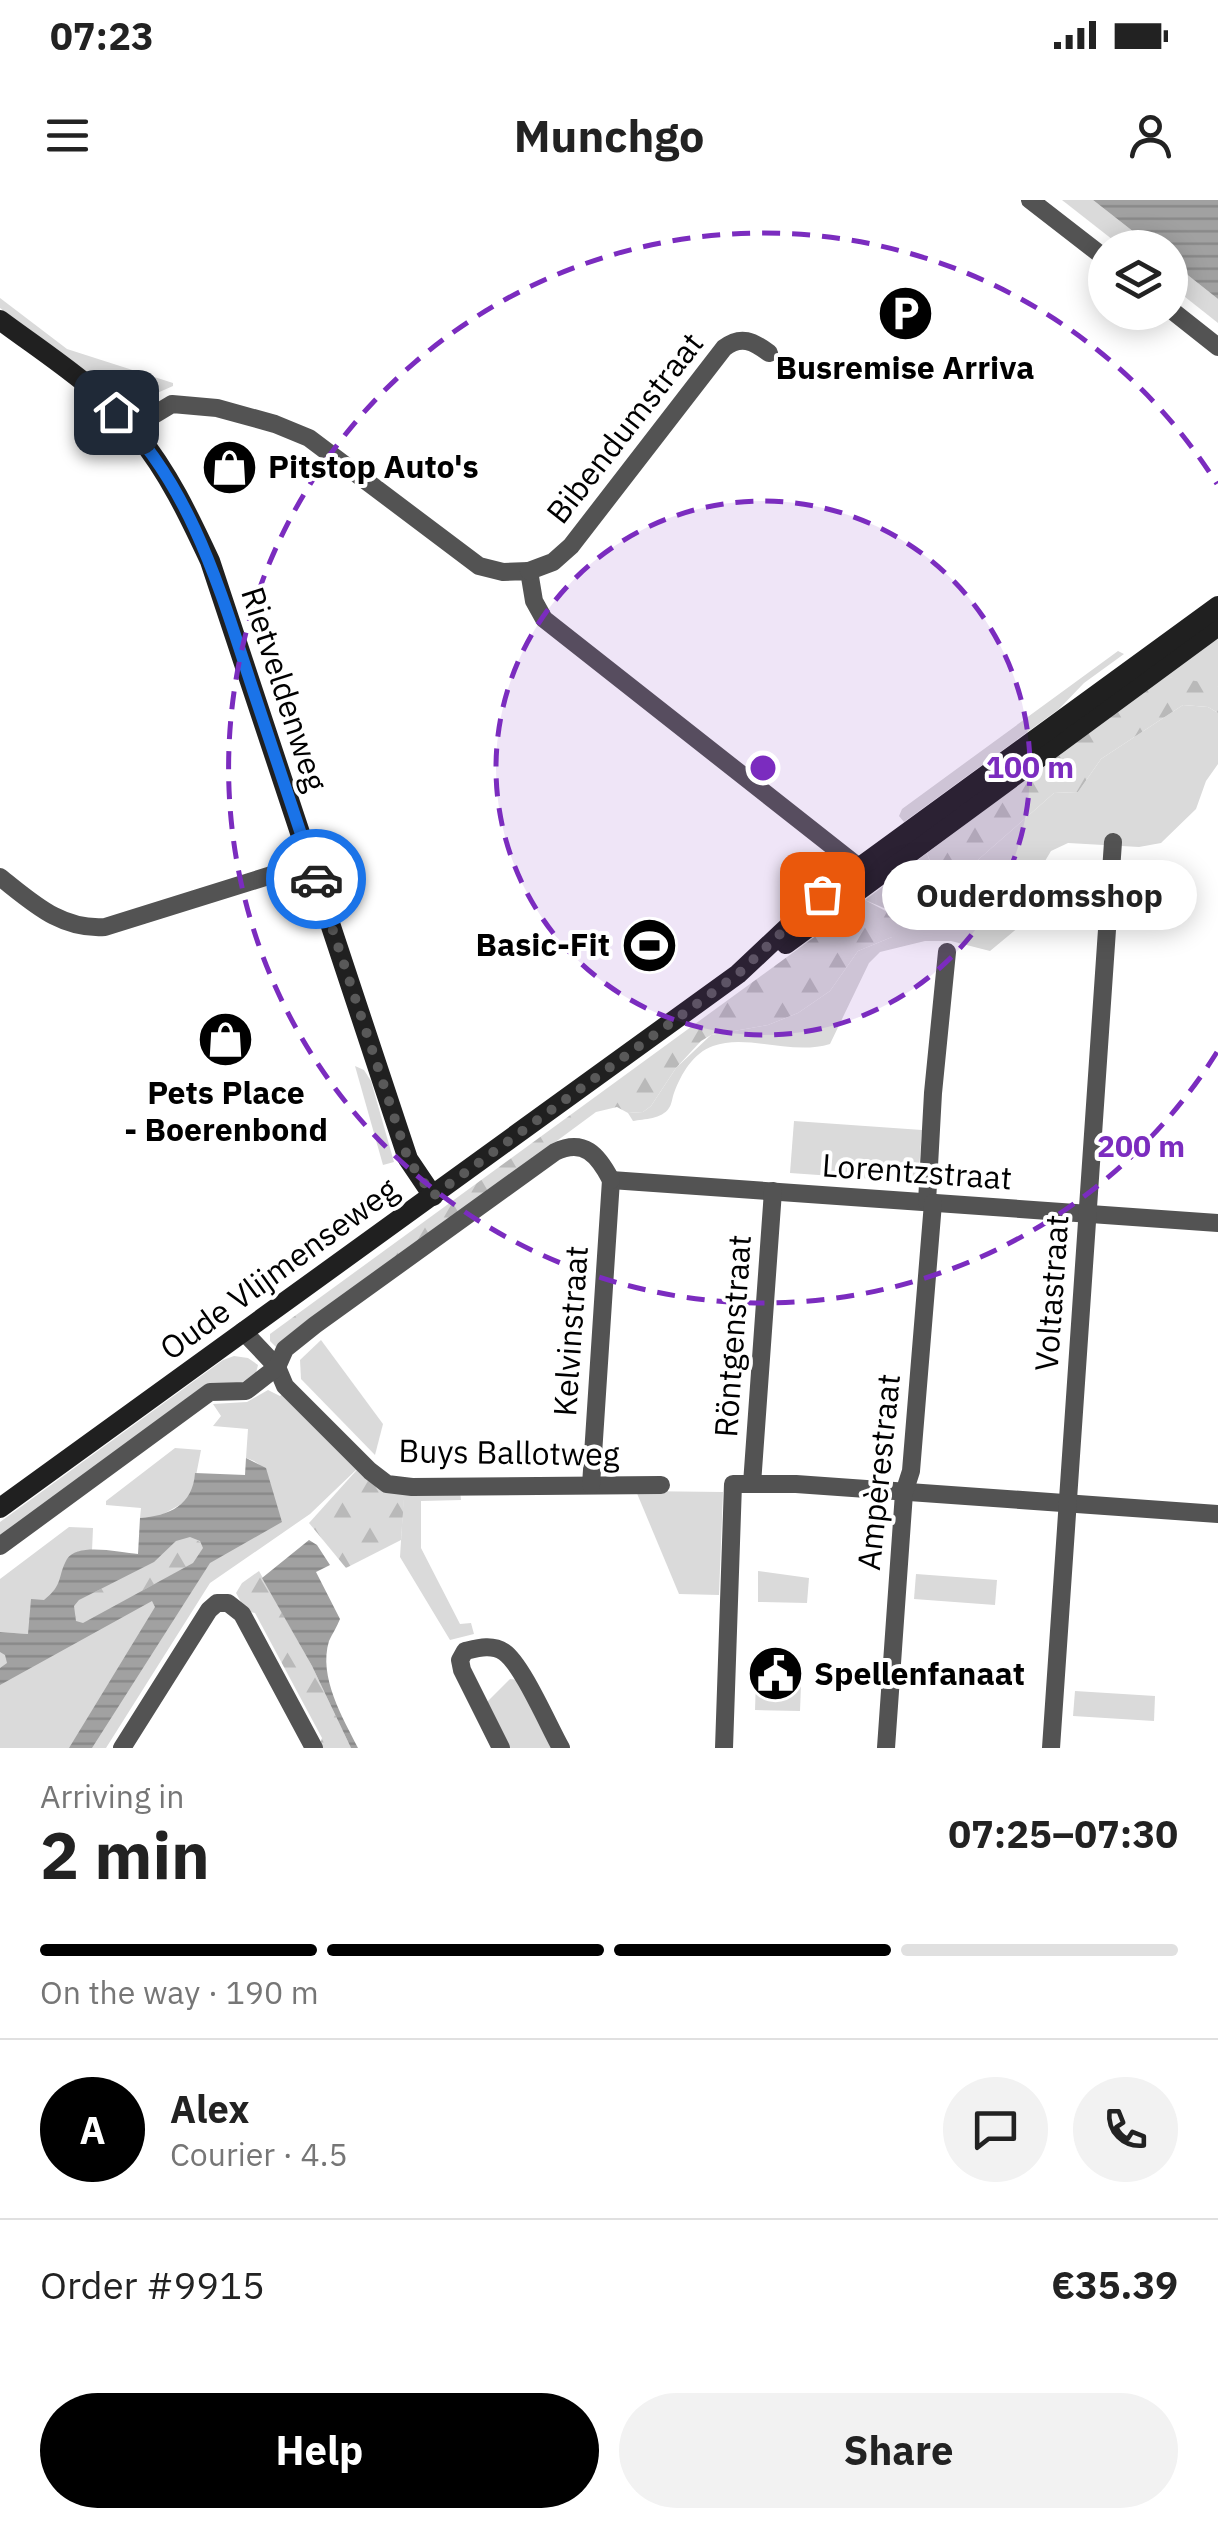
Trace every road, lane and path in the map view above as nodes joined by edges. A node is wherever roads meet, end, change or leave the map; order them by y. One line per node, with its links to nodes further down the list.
1 (1030, 200): 2 (street)
2 (1088, 245)
3 (0, 320): 7 (street, Rietveldenweg)
4 (1188, 323): 5 (street)
5 (1218, 347)
6 (769, 353): 8 (street, Bibendumstraat)
7 (136, 432): 8 (street); 11 (street, Rietveldenweg)
8 (529, 571): 12 (street)
9 (1217, 613): 12 (street, Oude Vlijmenseweg)
10 (1113, 842): 19 (street, Voltastraat)
11 (310, 863): 13 (street); 17 (street, Rietveldenweg)
12 (867, 873): 17 (street, Oude Vlijmenseweg)
13 (0, 877)
14 (947, 952): 18 (street, Ampèrestraat)
15 (611, 1180): 16 (street, Lorentzstraat); 22 (street, Oude Vlijmenseweg); 24 (street, Kelvinstraat)
16 (773, 1191): 18 (street, Lorentzstraat); 23 (street, Röntgenstraat)
17 (433, 1196): 21 (street, Oude Vlijmenseweg)
18 (930, 1202): 19 (street, Lorentzstraat); 26 (street, Ampèrestraat)
19 (1087, 1213): 20 (street, Lorentzstraat); 28 (street, Voltastraat)
20 (1218, 1222)
21 (243, 1331): 22 (street, Buys Ballotweg); 27 (street, Oude Vlijmenseweg)
22 (277, 1367): 24 (street, Buys Ballotweg); 30 (street, Oude Vlijmenseweg)
23 (752, 1484): 26 (street); 35 (street)
24 (590, 1485): 25 (street, Buys Ballotweg)
25 (661, 1485)
26 (904, 1493): 28 (street); 36 (street, Ampèrestraat)
27 (1, 1504)
28 (1069, 1504): 29 (street); 37 (street, Voltastraat)
29 (1218, 1514)
30 (0, 1546)
31 (122, 1748): 32 (street)
32 (314, 1748)
33 (502, 1748): 34 (street)
34 (561, 1748)
35 (724, 1748)
36 (886, 1748)
37 (1051, 1748)

